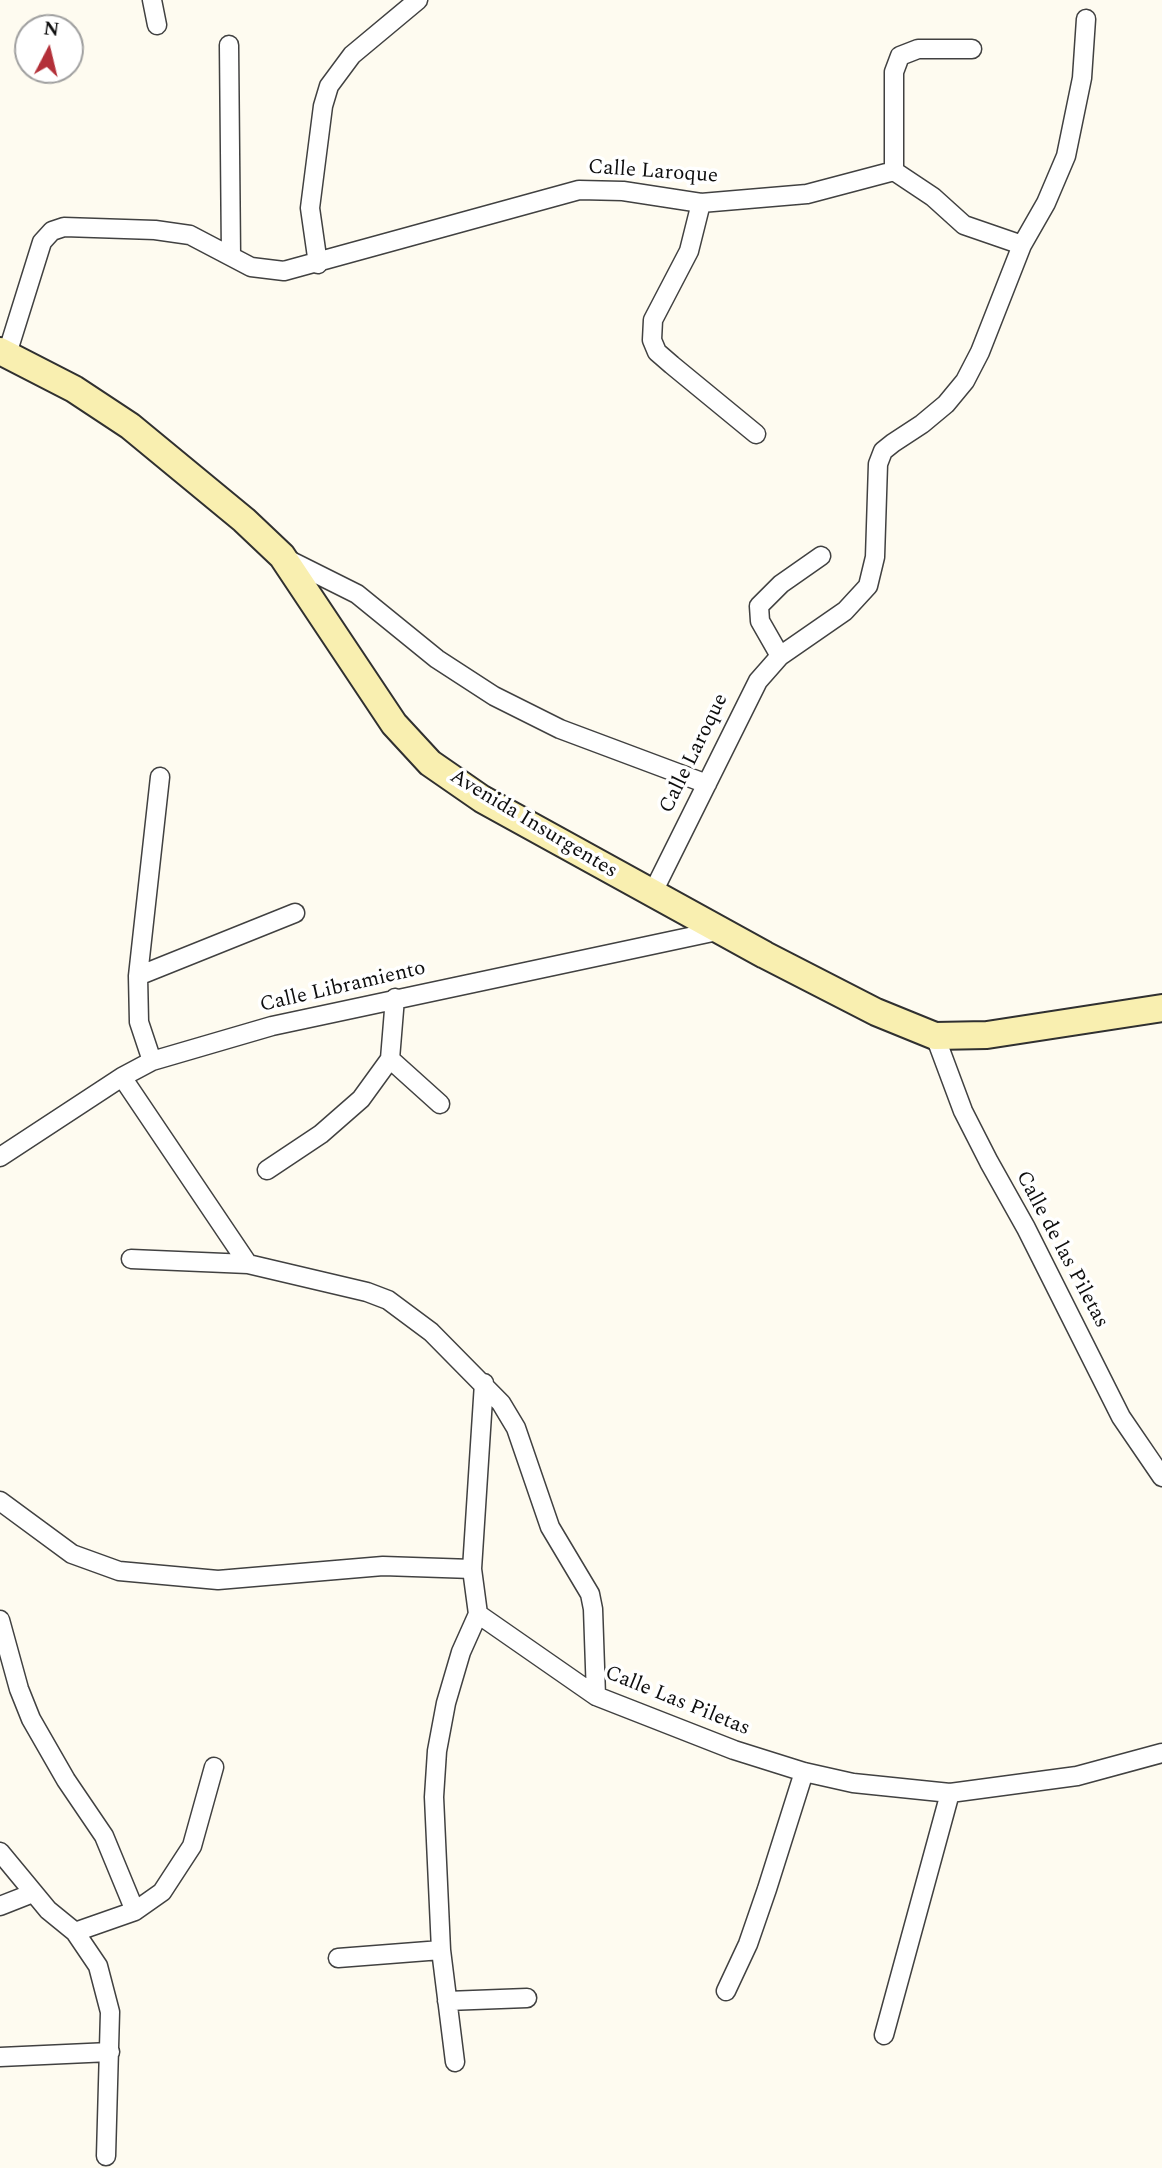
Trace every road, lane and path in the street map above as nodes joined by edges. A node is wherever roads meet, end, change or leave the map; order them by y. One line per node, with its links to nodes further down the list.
1 (152, 0): 4 (street)
2 (418, 0): 11 (street)
3 (1086, 19): 9 (street, Calle Laroque)
4 (157, 24)
5 (229, 45): 10 (street)
6 (972, 49): 7 (street)
7 (894, 171): 8 (street, Calle Laroque); 9 (street)
8 (701, 203): 11 (street, Calle Laroque); 13 (street)
9 (1021, 245): 16 (street, Calle Laroque)
10 (231, 256): 11 (street, Calle Laroque); 12 (street, Calle Laroque)
11 (318, 264)
12 (4, 353): 15 (main road, Avenida Insurgentes)
13 (756, 434)
14 (821, 555): 16 (street)
15 (282, 556): 18 (street); 19 (main road, Avenida Insurgentes)
16 (780, 656): 18 (street, Calle Laroque)
17 (160, 777): 22 (street)
18 (707, 784): 19 (street, Calle Laroque)
19 (652, 894): 21 (main road, Avenida Insurgentes)
20 (295, 913): 22 (street)
21 (722, 930): 23 (street, Calle Libramiento); 25 (main road, Avenida Insurgentes)
22 (138, 976): 27 (street)
23 (395, 998): 26 (street); 27 (street, Calle Libramiento)
24 (1162, 1008): 25 (main road, Avenida Insurgentes)
25 (935, 1036): 35 (street, Calle de las Piletas)
26 (390, 1059): 29 (street); 31 (street)
27 (152, 1061): 28 (street, Calle Libramiento)
28 (122, 1077): 30 (street, Calle Libramiento); 33 (street)
29 (440, 1104)
30 (0, 1157)
31 (267, 1170)
32 (131, 1259): 33 (street)
33 (248, 1264): 34 (street)
34 (484, 1383): 37 (street); 40 (street)
35 (1162, 1477)
36 (0, 1501): 37 (street)
37 (472, 1569): 38 (street)
38 (478, 1614): 40 (street, Calle Las Piletas); 50 (street)
39 (0, 1620): 48 (street)
40 (596, 1696): 43 (street, Calle Las Piletas)
41 (1162, 1753): 44 (street, Calle Las Piletas)
42 (214, 1766): 48 (street)
43 (804, 1772): 44 (street, Calle Las Piletas); 52 (street)
44 (950, 1793): 55 (street)
45 (0, 1852): 46 (street)
46 (33, 1893): 47 (street); 49 (street)
47 (0, 1906)
48 (135, 1911): 49 (street)
49 (75, 1932): 56 (street)
50 (441, 1950): 51 (street); 54 (street)
51 (338, 1958)
52 (726, 1991)
53 (527, 1998): 54 (street)
54 (447, 2001): 58 (street)
55 (884, 2035)
56 (110, 2052): 57 (street); 59 (street)
57 (0, 2057)
58 (455, 2062)
59 (106, 2156)

